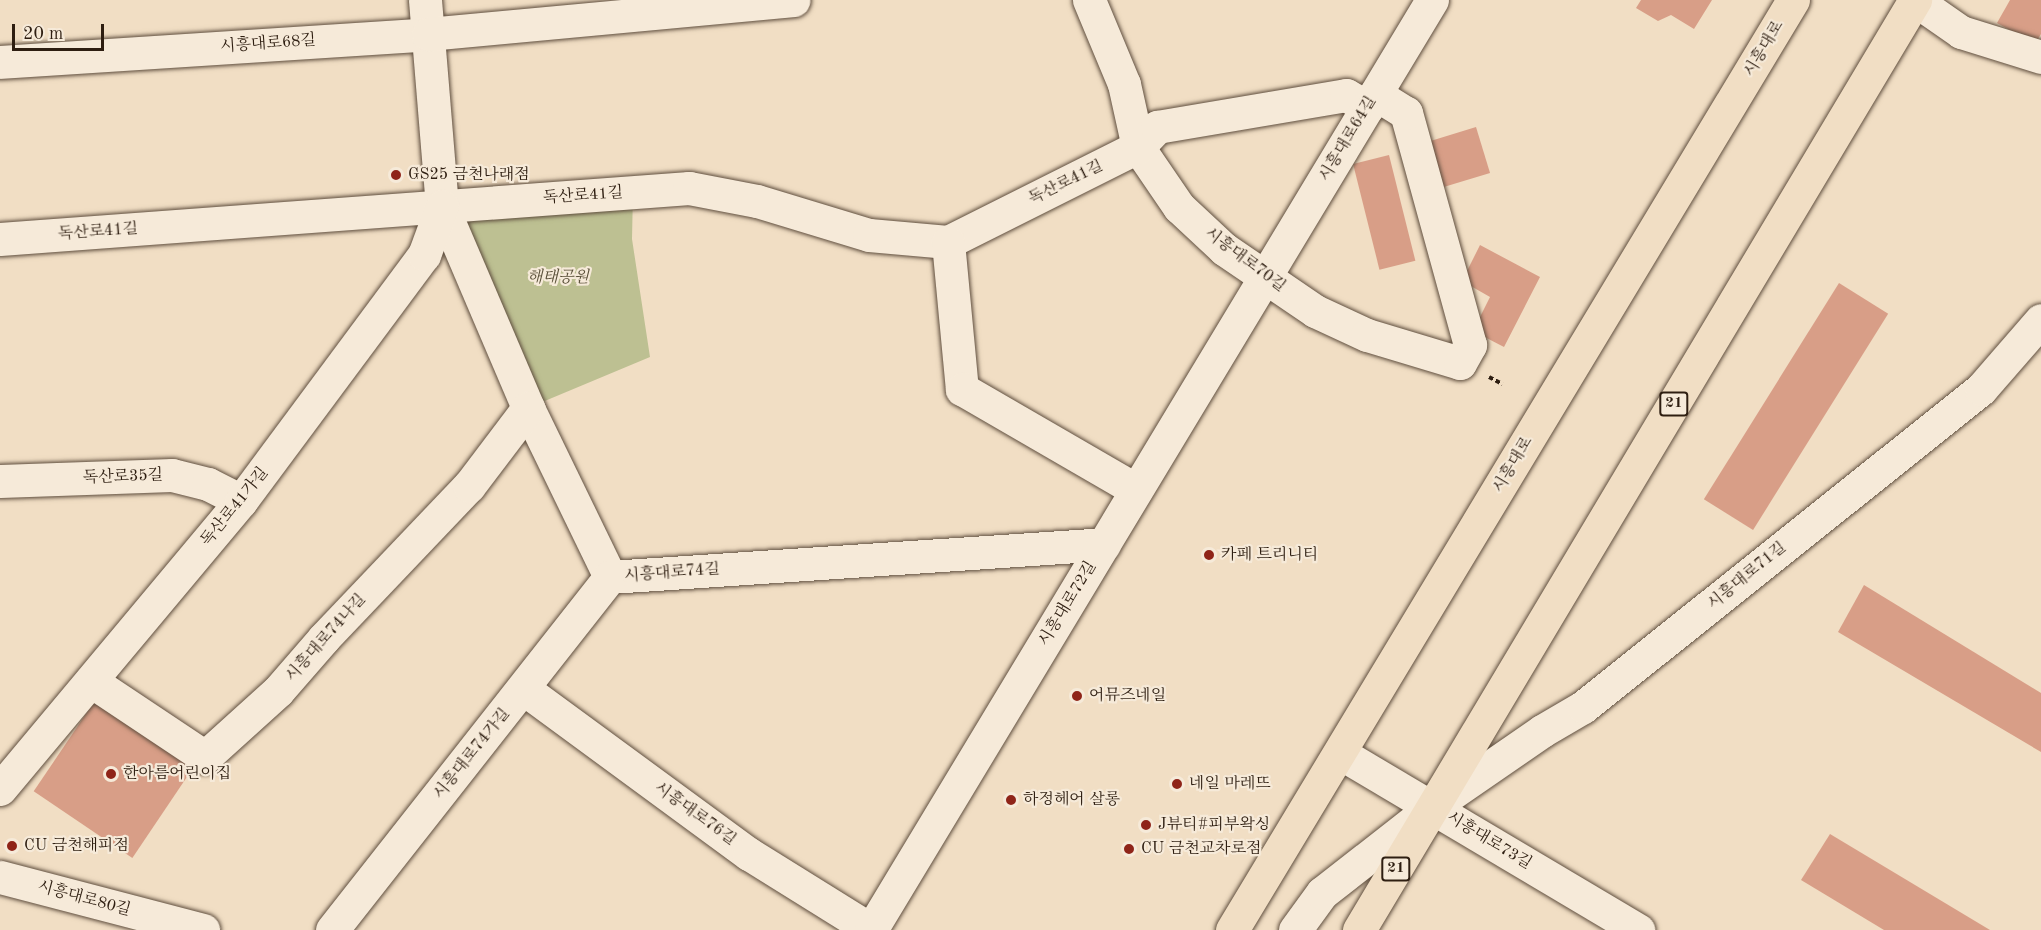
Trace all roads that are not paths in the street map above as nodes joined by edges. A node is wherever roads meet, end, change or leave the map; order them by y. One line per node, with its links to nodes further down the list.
1 (425, 0): 7 (street)
2 (793, 0): 7 (street, 시흥대로68길)
3 (1089, 0): 11 (street, 시흥대로70길)
4 (1432, 0): 10 (street, 시흥대로64길)
5 (1793, 0): 26 (main road, 시흥대로)
6 (1915, 0): 8 (street); 28 (main road, 21)
7 (428, 34): 9 (street, 시흥대로68길); 12 (street)
8 (2041, 57)
9 (0, 62)
10 (1372, 100): 11 (street, 독산로41길); 15 (street, 시흥대로64길); 17 (street, 독산로41길)
11 (1138, 147): 14 (street, 독산로41길); 15 (street, 시흥대로70길)
12 (442, 206): 13 (street, 독산로41길); 14 (street, 독산로41길); 18 (street, 시흥대로74길); 21 (street, 독산로41가길)
13 (0, 239)
14 (948, 242): 20 (street)
15 (1265, 278): 17 (street, 시흥대로70길); 20 (street, 시흥대로72길)
16 (2041, 320): 28 (street, 시흥대로71길)
17 (1460, 363)
18 (528, 408): 23 (street, 시흥대로74길); 24 (street, 시흥대로74나길)
19 (0, 481): 21 (street, 독산로35길)
20 (1136, 490): 22 (street, 시흥대로72길)
21 (241, 501): 24 (street, 독산로41가길)
22 (1104, 544): 23 (street, 시흥대로74길); 32 (street, 시흥대로72길)
23 (610, 577): 25 (street, 시흥대로74가길)
24 (91, 681): 27 (street, 독산로41가길)
25 (524, 689): 31 (street, 시흥대로74가길); 32 (street, 시흥대로76길)
26 (1340, 753): 28 (street, 시흥대로73길); 33 (main road, 시흥대로)
27 (0, 789)
28 (1432, 807): 34 (street, 시흥대로71길); 35 (main road, 21); 36 (street, 시흥대로73길)
29 (0, 877): 30 (street, 시흥대로80길)
30 (203, 930)
31 (332, 930)
32 (871, 930)
33 (1232, 930)
34 (1295, 930)
35 (1359, 930)
36 (1638, 930)

